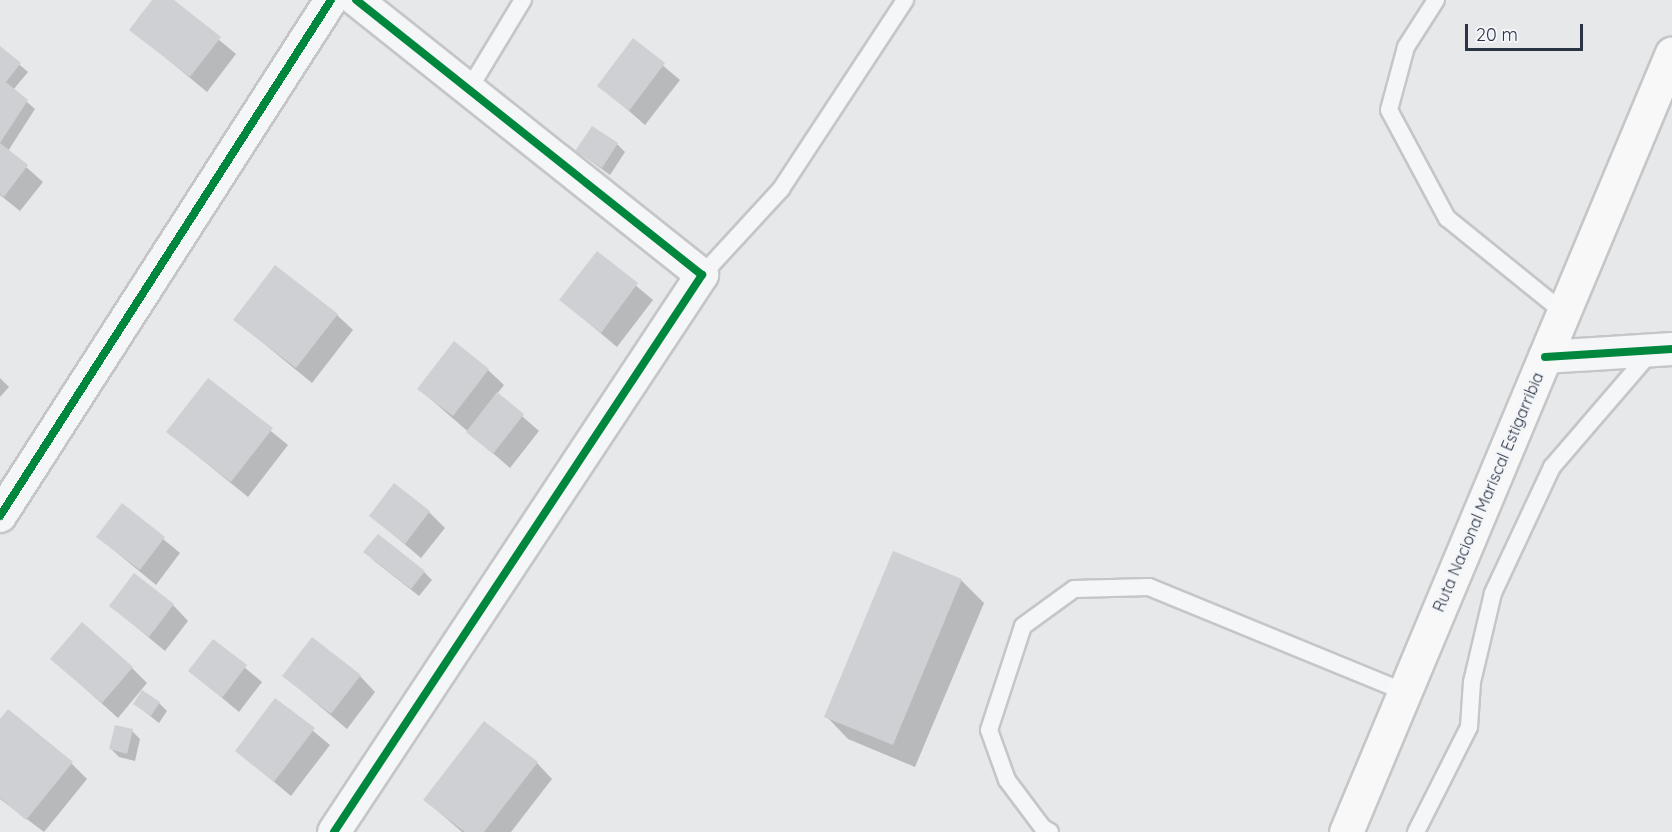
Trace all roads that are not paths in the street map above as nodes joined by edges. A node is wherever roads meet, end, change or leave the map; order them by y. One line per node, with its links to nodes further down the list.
1 (332, 0): 12 (street)
2 (356, 0): 7 (street)
3 (523, 0): 7 (lane)
4 (905, 0): 8 (lane)
5 (1436, 0): 9 (lane)
6 (1672, 53): 9 (main road, Ruta Nacional Mariscal Estigarribia)
7 (469, 89): 8 (street)
8 (702, 275): 14 (street)
9 (1563, 312): 11 (main road, Ruta Nacional Mariscal Estigarribia)
10 (1662, 350): 11 (street); 17 (lane)
11 (1545, 357): 13 (main road, Ruta Nacional Mariscal Estigarribia)
12 (0, 516)
13 (1405, 692): 15 (lane); 16 (main road, Ruta Nacional Mariscal Estigarribia)
14 (334, 832)
15 (1050, 832)
16 (1346, 832)
17 (1416, 832)

